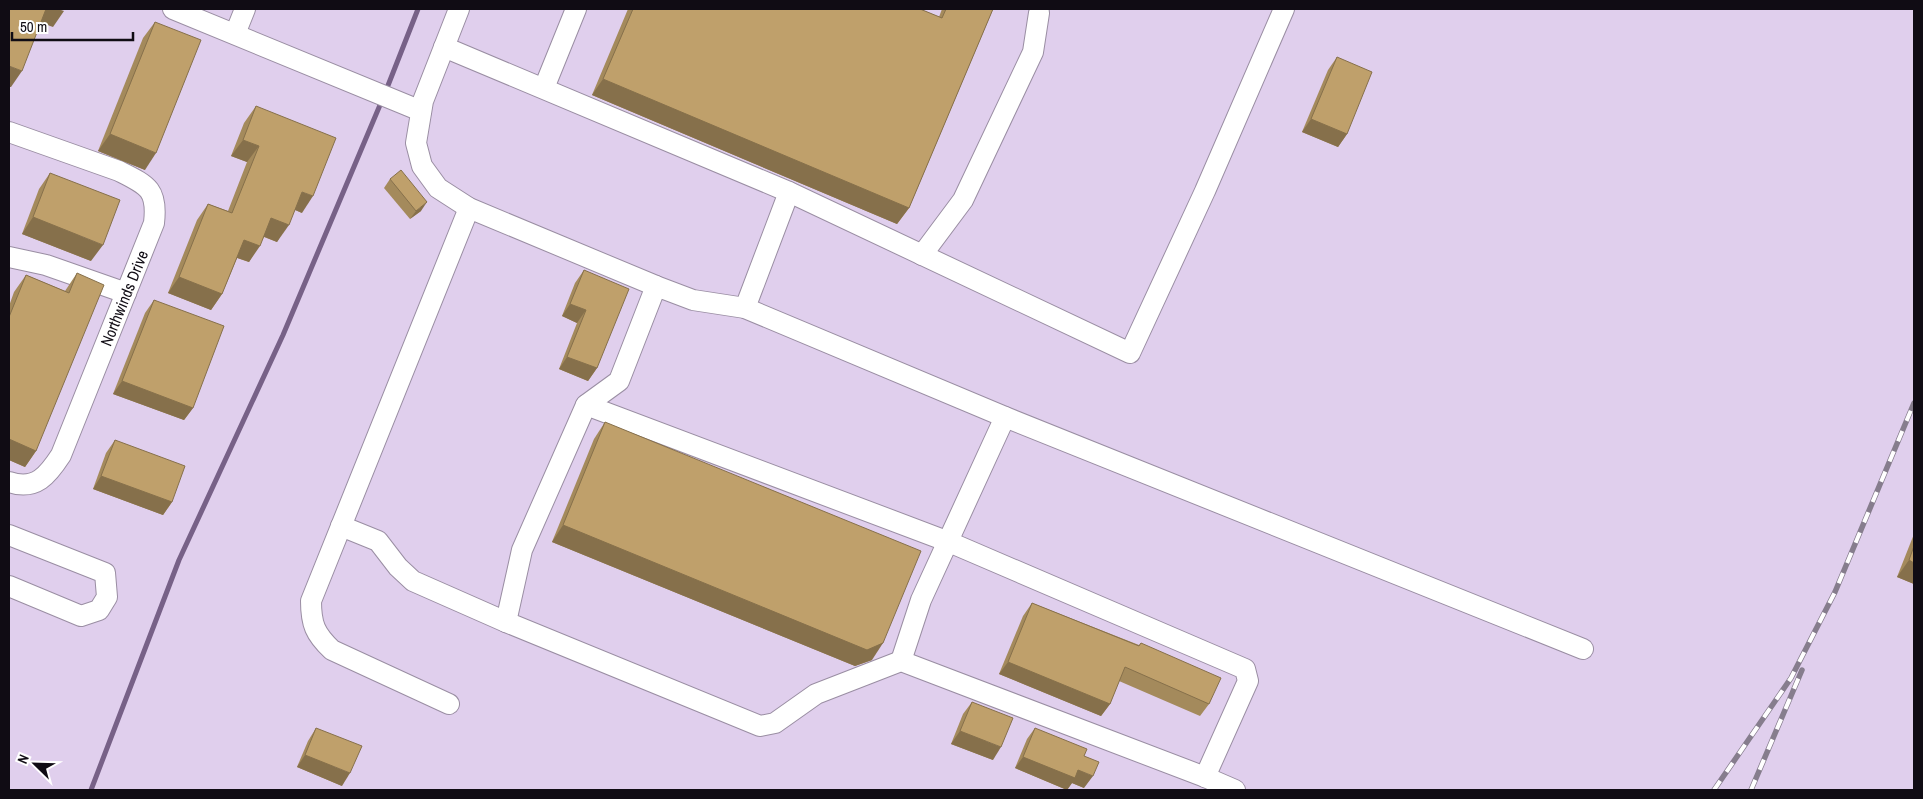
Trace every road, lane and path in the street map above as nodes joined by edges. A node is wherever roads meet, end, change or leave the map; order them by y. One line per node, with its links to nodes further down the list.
1 (174, 9): 7 (street)
2 (245, 9): 7 (street)
3 (459, 9): 8 (street)
4 (576, 9): 9 (street)
5 (1284, 9): 14 (street)
6 (1036, 10): 14 (street)
7 (235, 34): 10 (street)
8 (444, 47): 9 (street); 10 (street)
9 (544, 88): 12 (street)
10 (421, 111): 13 (street)
11 (9, 132): 17 (street, Northwinds Drive)
12 (789, 192): 14 (street); 18 (street)
13 (469, 208): 16 (street); 22 (street)
14 (922, 255)
15 (9, 257): 17 (street)
16 (656, 286): 18 (street); 19 (street)
17 (126, 293): 21 (street, Northwinds Drive)
18 (745, 308): 20 (street)
19 (586, 405): 24 (street); 26 (street)
20 (1005, 417): 24 (street); 27 (street)
21 (9, 482)
22 (341, 526): 26 (street); 29 (street)
23 (9, 535): 25 (street)
24 (949, 542): 28 (street); 30 (street)
25 (9, 586)
26 (506, 622): 28 (street)
27 (1583, 649)
28 (901, 661): 30 (street)
29 (449, 704)
30 (1205, 777): 31 (street)
31 (1234, 790)

